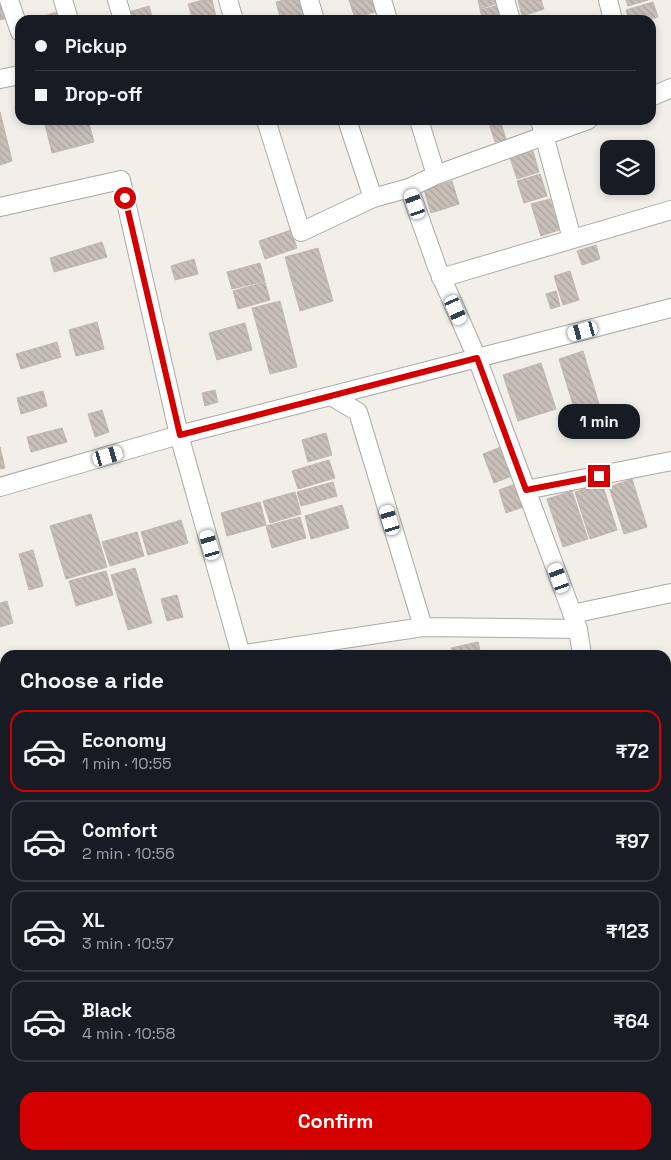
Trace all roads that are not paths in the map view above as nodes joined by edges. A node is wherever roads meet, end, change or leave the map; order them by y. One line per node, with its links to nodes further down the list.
1 (9, 0): 16 (street)
2 (63, 0): 9 (street)
3 (117, 0): 10 (street)
4 (228, 0): 11 (street)
5 (309, 0): 12 (street)
6 (382, 0): 13 (street)
7 (505, 0): 14 (street)
8 (608, 0): 15 (street)
9 (68, 15)
10 (122, 15)
11 (232, 15)
12 (314, 15)
13 (386, 15)
14 (510, 15)
15 (612, 15)
16 (15, 17)
17 (15, 76): 18 (street)
18 (0, 79)
19 (671, 88): 20 (street)
20 (656, 95)
21 (268, 125): 28 (street)
22 (350, 125): 28 (street)
23 (421, 125): 26 (street)
24 (555, 125): 25 (street)
25 (542, 127): 26 (street); 31 (street)
26 (436, 175): 27 (street)
27 (409, 188): 28 (street); 32 (street)
28 (373, 198)
29 (0, 207): 36 (street)
30 (671, 210): 31 (street)
31 (572, 240): 32 (street)
32 (441, 278): 34 (street)
33 (671, 308): 34 (street)
34 (477, 358): 35 (street); 39 (street)
35 (331, 396): 36 (street); 42 (street)
36 (180, 435): 38 (street); 43 (street)
37 (671, 461): 39 (street)
38 (0, 487)
39 (526, 490): 41 (street)
40 (671, 593): 41 (street)
41 (575, 621): 42 (street); 45 (street)
42 (424, 627): 44 (street)
43 (238, 650)
44 (272, 650)
45 (581, 650)

